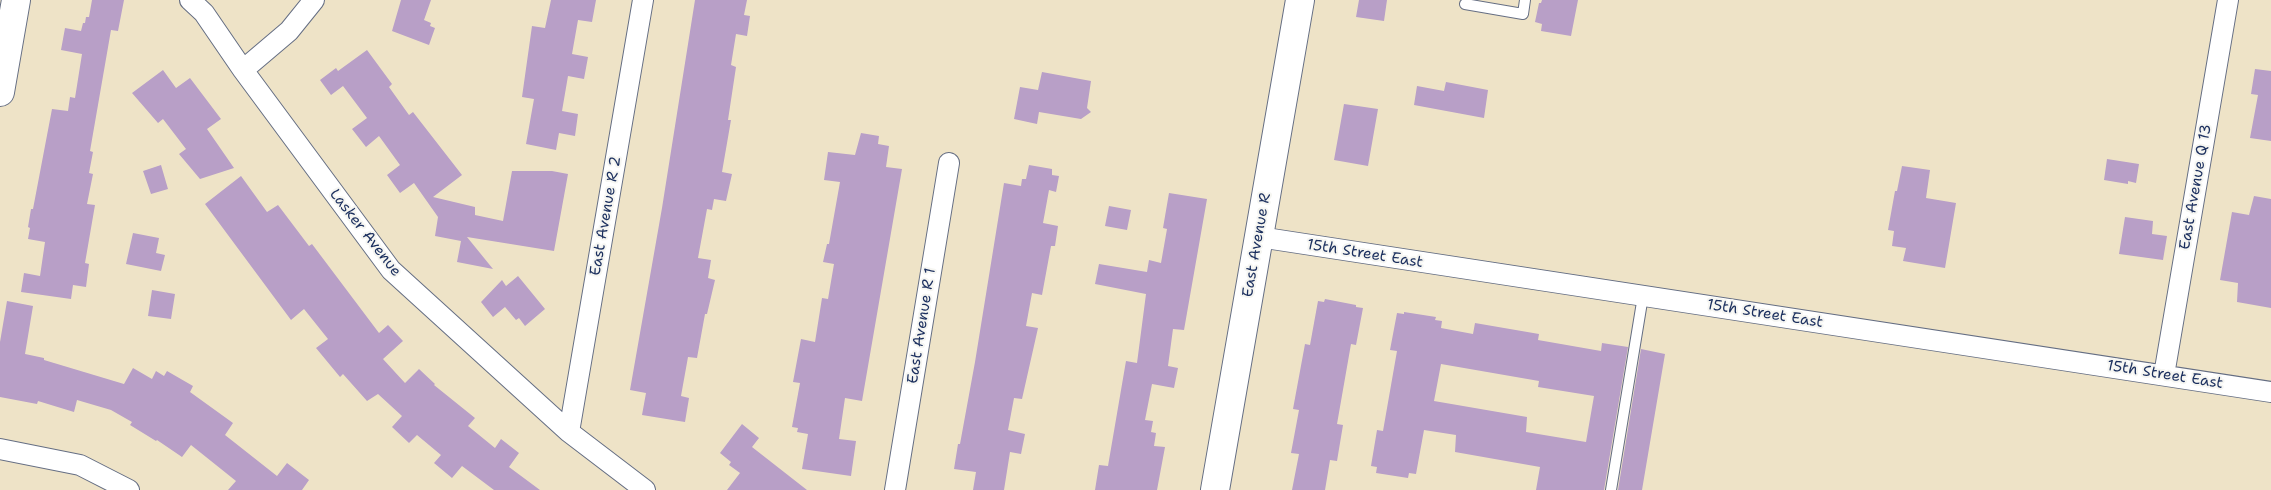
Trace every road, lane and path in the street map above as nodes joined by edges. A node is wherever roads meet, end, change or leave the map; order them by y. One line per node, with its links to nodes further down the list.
1 (16, 0): 10 (main road)
2 (190, 0): 9 (street, Lasker Avenue)
3 (314, 0): 9 (street)
4 (643, 0): 16 (street, East Avenue R 2)
5 (1300, 0): 12 (main road, East Avenue R)
6 (1525, 0): 8 (lane)
7 (2228, 0): 14 (street, East Avenue Q 13)
8 (1465, 4)
9 (243, 70): 16 (street, Lasker Avenue)
10 (0, 92)
11 (949, 163): 20 (street, East Avenue R 1)
12 (1259, 238): 13 (street, 15th Street East); 21 (main road, East Avenue R)
13 (1642, 296): 14 (street, 15th Street East); 22 (lane)
14 (2164, 375): 15 (street, 15th Street East)
15 (2271, 392)
16 (569, 432): 19 (street, Lasker Avenue)
17 (0, 449): 18 (street)
18 (129, 490)
19 (644, 490)
20 (895, 490)
21 (1215, 490)
22 (1611, 490)

